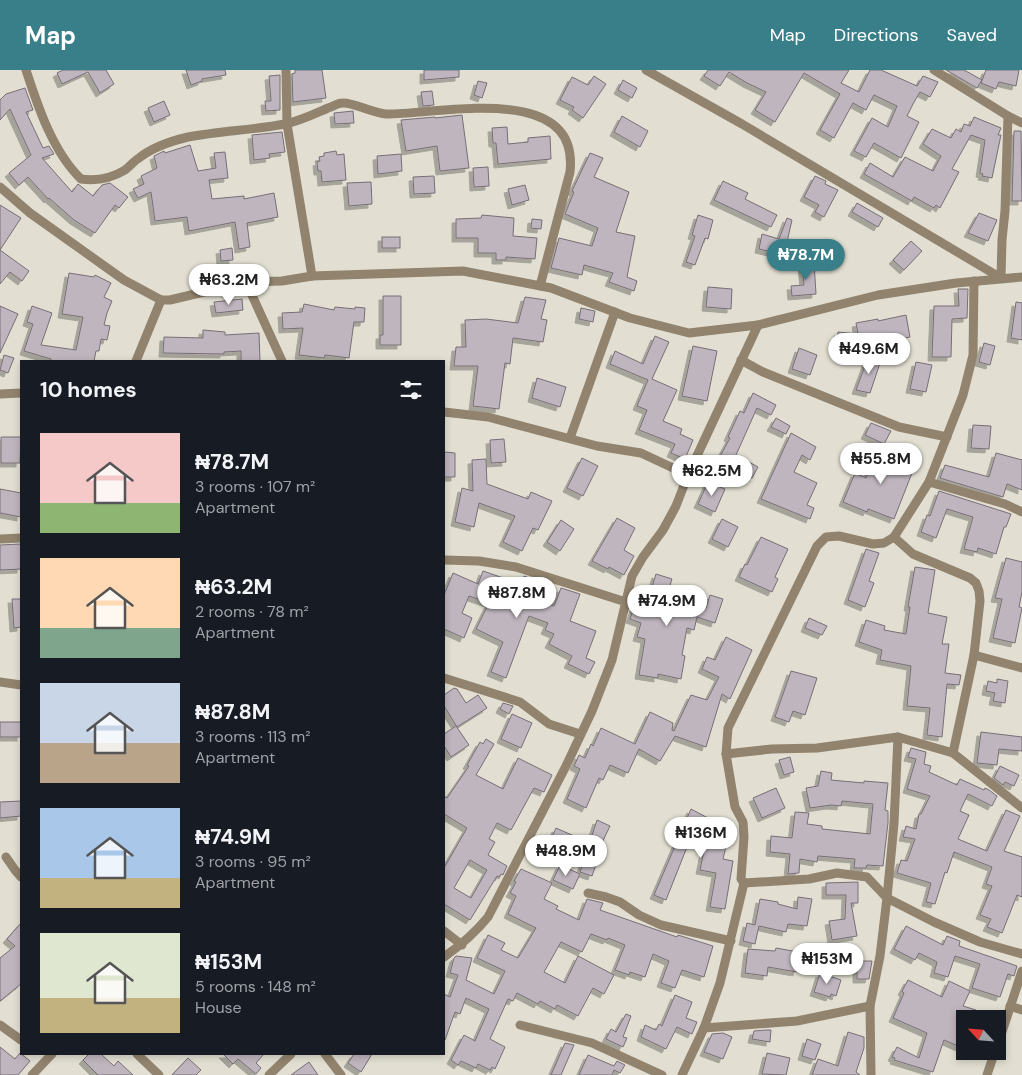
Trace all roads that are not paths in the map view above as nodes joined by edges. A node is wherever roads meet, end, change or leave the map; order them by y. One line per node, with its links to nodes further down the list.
1 (26, 70): 7 (street)
2 (286, 70): 7 (street)
3 (646, 70): 11 (street)
4 (934, 70): 5 (street)
5 (1008, 116): 6 (street); 11 (street)
6 (1022, 122)
7 (287, 124): 9 (street); 14 (street)
8 (0, 187): 15 (street)
9 (312, 276): 13 (street); 14 (street)
10 (1022, 277): 11 (street)
11 (1001, 278): 12 (street)
12 (974, 281): 17 (street); 24 (street)
13 (246, 282): 15 (street); 19 (street)
14 (540, 286): 16 (street)
15 (161, 300): 18 (street)
16 (615, 312): 17 (street); 25 (street)
17 (758, 325): 20 (street)
18 (136, 360)
19 (282, 360)
20 (741, 360): 24 (street); 26 (street)
21 (20, 393): 22 (street)
22 (0, 394)
23 (445, 412): 25 (street)
24 (947, 437): 27 (street)
25 (570, 438): 26 (street)
26 (688, 475): 33 (street)
27 (929, 482): 28 (street); 29 (street)
28 (1022, 512)
29 (894, 537): 34 (street); 42 (street)
30 (20, 538): 31 (street)
31 (0, 539)
32 (445, 560): 33 (street)
33 (626, 602): 39 (street)
34 (974, 656): 35 (street); 41 (street)
35 (1022, 668)
36 (445, 678): 39 (street)
37 (0, 682): 38 (street)
38 (20, 685)
39 (580, 734): 51 (street)
40 (898, 737): 41 (street); 42 (street); 48 (street)
41 (953, 753): 43 (street)
42 (726, 754): 46 (street)
43 (1022, 808)
44 (6, 857): 45 (street)
45 (20, 876)
46 (744, 883): 48 (street); 50 (street)
47 (588, 893): 50 (street)
48 (887, 898): 52 (street); 55 (street)
49 (445, 931): 51 (street)
50 (731, 941): 61 (street)
51 (462, 945): 53 (street)
52 (1022, 954)
53 (445, 956)
54 (1022, 972): 56 (street)
55 (870, 1006): 61 (street); 68 (street)
56 (1010, 1006): 57 (street); 58 (street)
57 (1022, 1010)
58 (1006, 1019)
59 (0, 1025): 62 (street)
60 (520, 1026): 73 (street)
61 (704, 1028): 74 (street)
62 (20, 1039)
63 (47, 1055): 69 (street)
64 (138, 1055): 70 (street)
65 (290, 1055): 71 (street)
66 (328, 1055): 72 (street)
67 (992, 1060): 75 (street)
68 (871, 1074)
69 (32, 1075)
70 (159, 1075)
71 (269, 1075)
72 (341, 1075)
73 (662, 1075)
74 (682, 1075)
75 (987, 1075)

